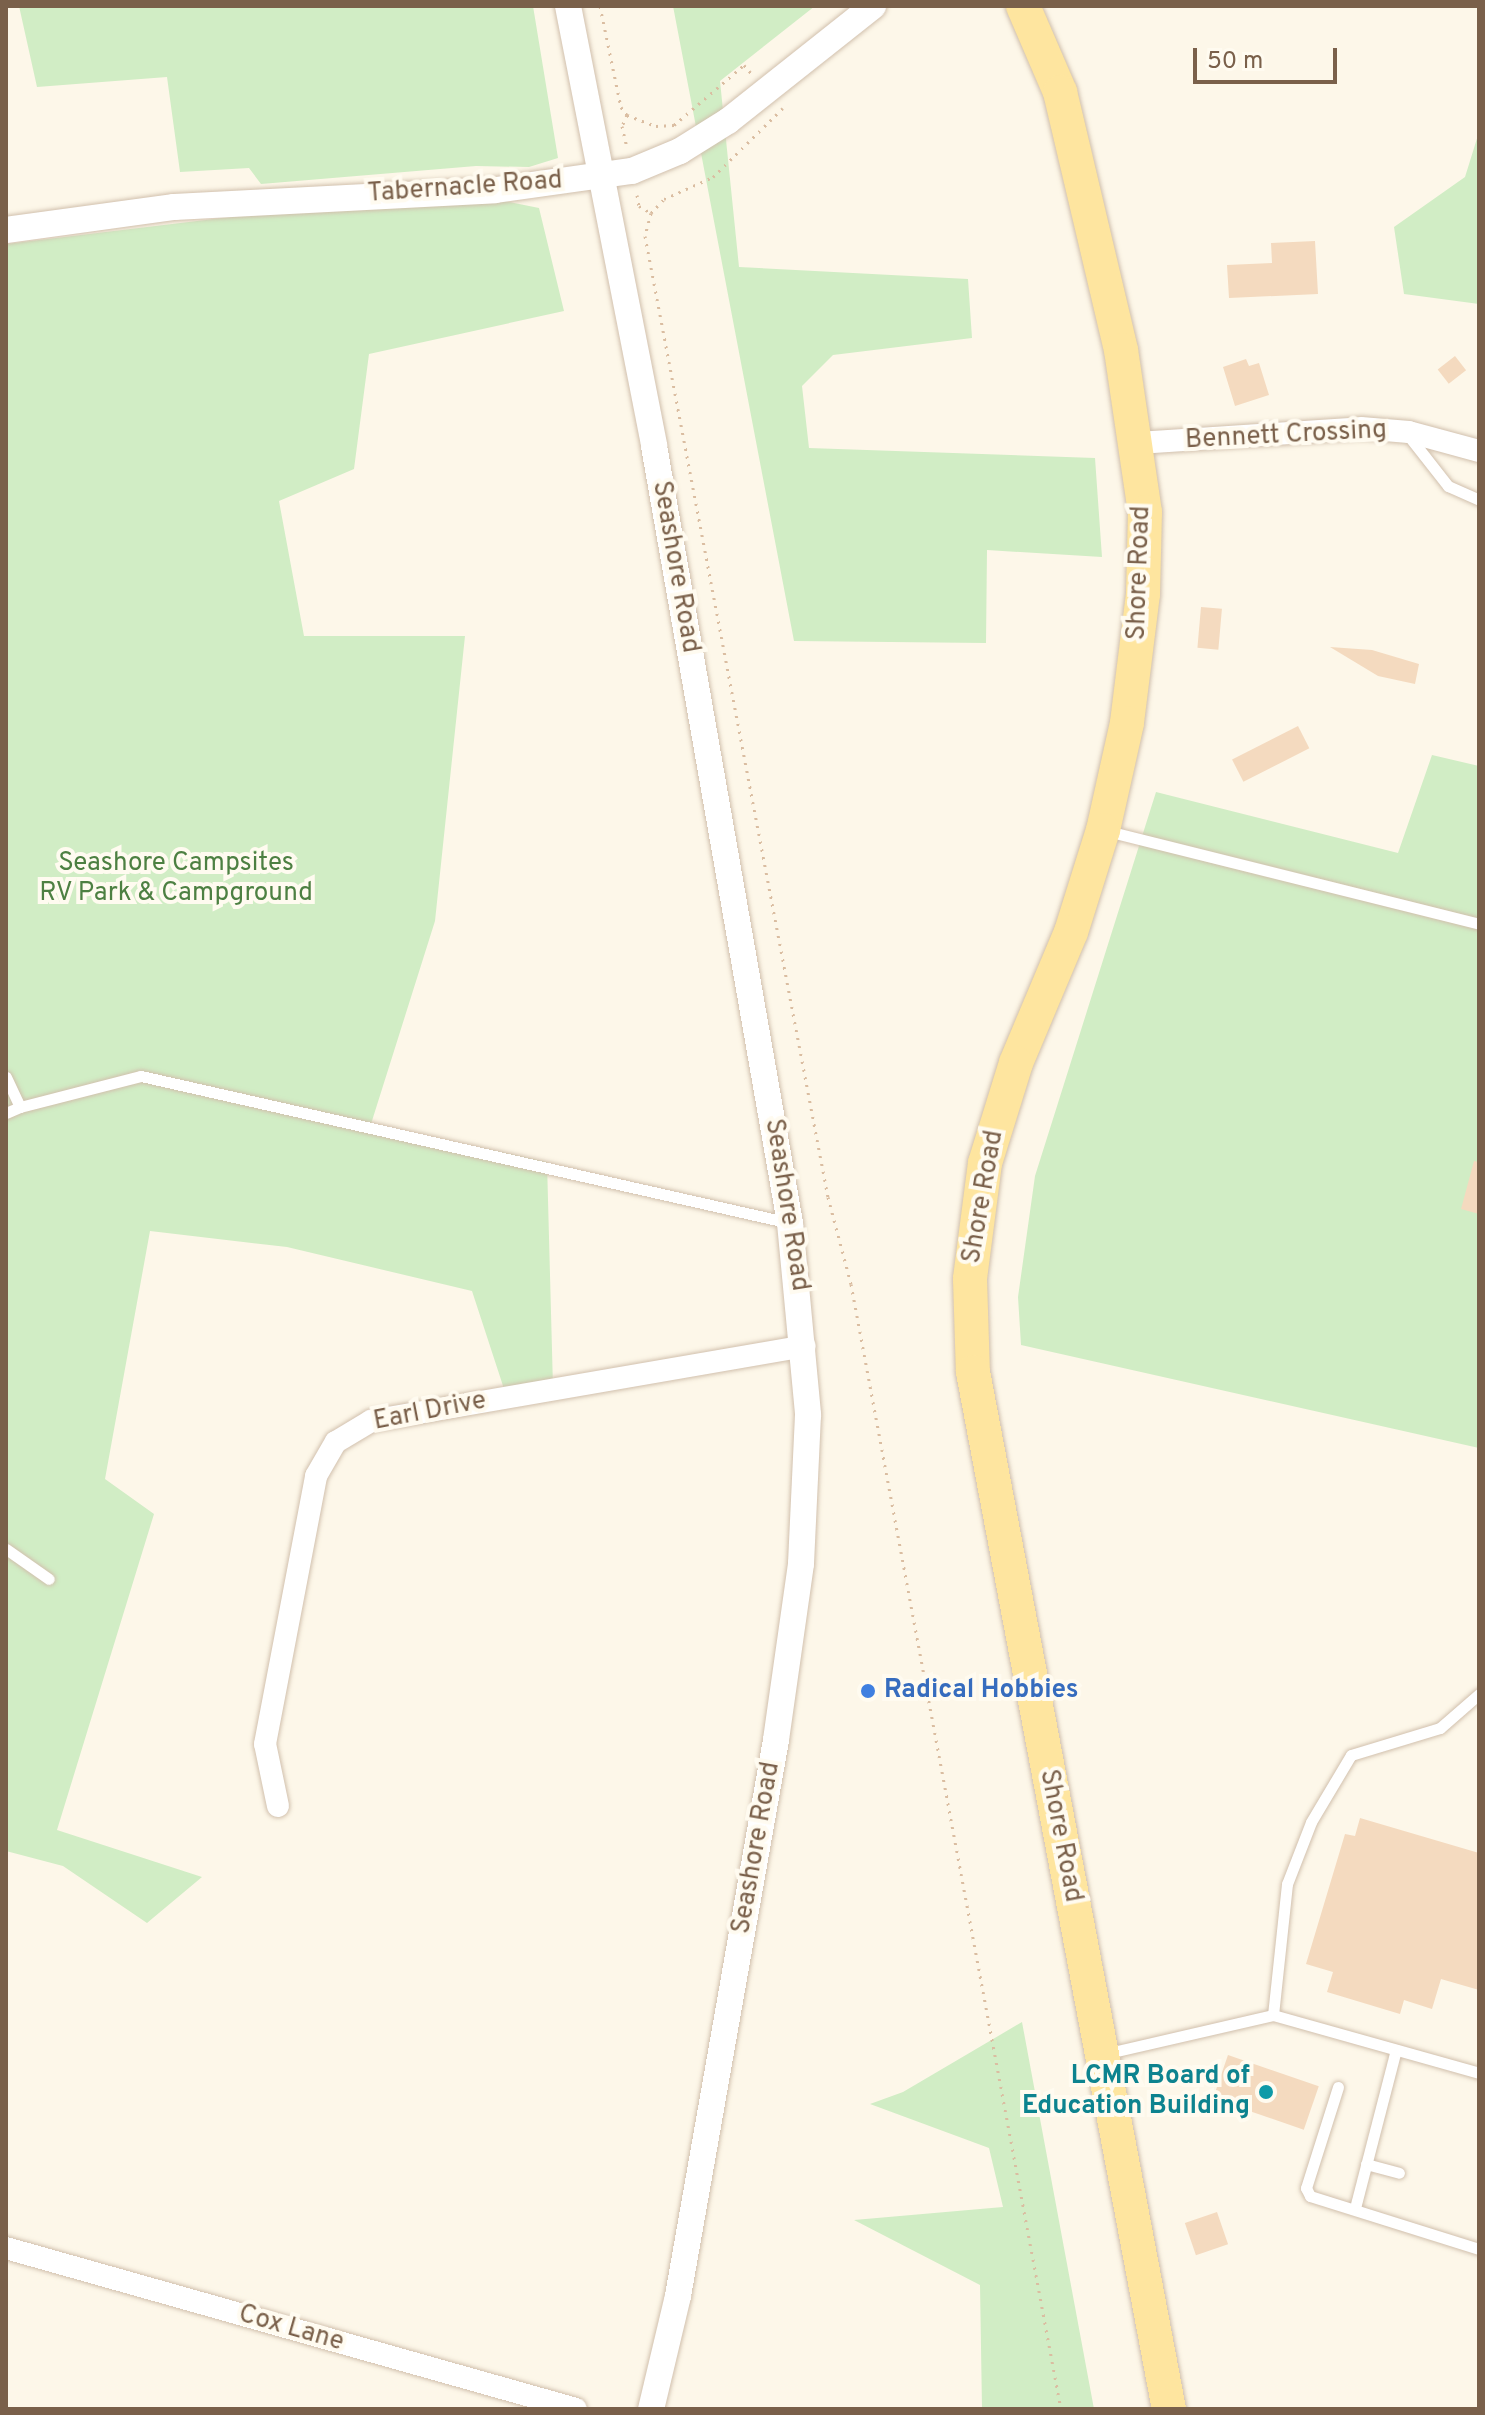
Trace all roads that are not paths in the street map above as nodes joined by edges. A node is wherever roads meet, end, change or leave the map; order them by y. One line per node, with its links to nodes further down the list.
1 (568, 6): 4 (street, Seashore Road)
2 (873, 6): 4 (street, Tabernacle Road)
3 (1023, 6): 7 (main road, Shore Road)
4 (600, 178): 5 (street, Tabernacle Road); 15 (street, Seashore Road)
5 (6, 230)
6 (1405, 432): 7 (street, Bennett Crossing); 8 (street, Bennett Crossing); 9 (lane)
7 (1138, 443): 10 (main road, Shore Road)
8 (1479, 451)
9 (1479, 500)
10 (1103, 830): 11 (lane); 23 (main road, Shore Road)
11 (1479, 924)
12 (6, 1077): 13 (lane)
13 (20, 1107): 14 (lane); 15 (lane)
14 (6, 1113)
15 (790, 1223): 16 (street, Seashore Road)
16 (805, 1346): 20 (street, Earl Drive); 32 (street, Seashore Road)
17 (6, 1549): 18 (lane)
18 (49, 1579)
19 (1479, 1694): 21 (lane)
20 (278, 1806)
21 (1273, 2015): 22 (lane); 23 (lane)
22 (1396, 2050): 24 (lane); 26 (lane)
23 (1101, 2055): 33 (main road, Shore Road)
24 (1479, 2073)
25 (1338, 2087): 28 (lane)
26 (1366, 2164): 27 (lane); 28 (lane)
27 (1399, 2173)
28 (1355, 2208): 30 (lane)
29 (6, 2248): 31 (street, Cox Lane)
30 (1479, 2249)
31 (576, 2409)
32 (651, 2409)
33 (1169, 2409)

